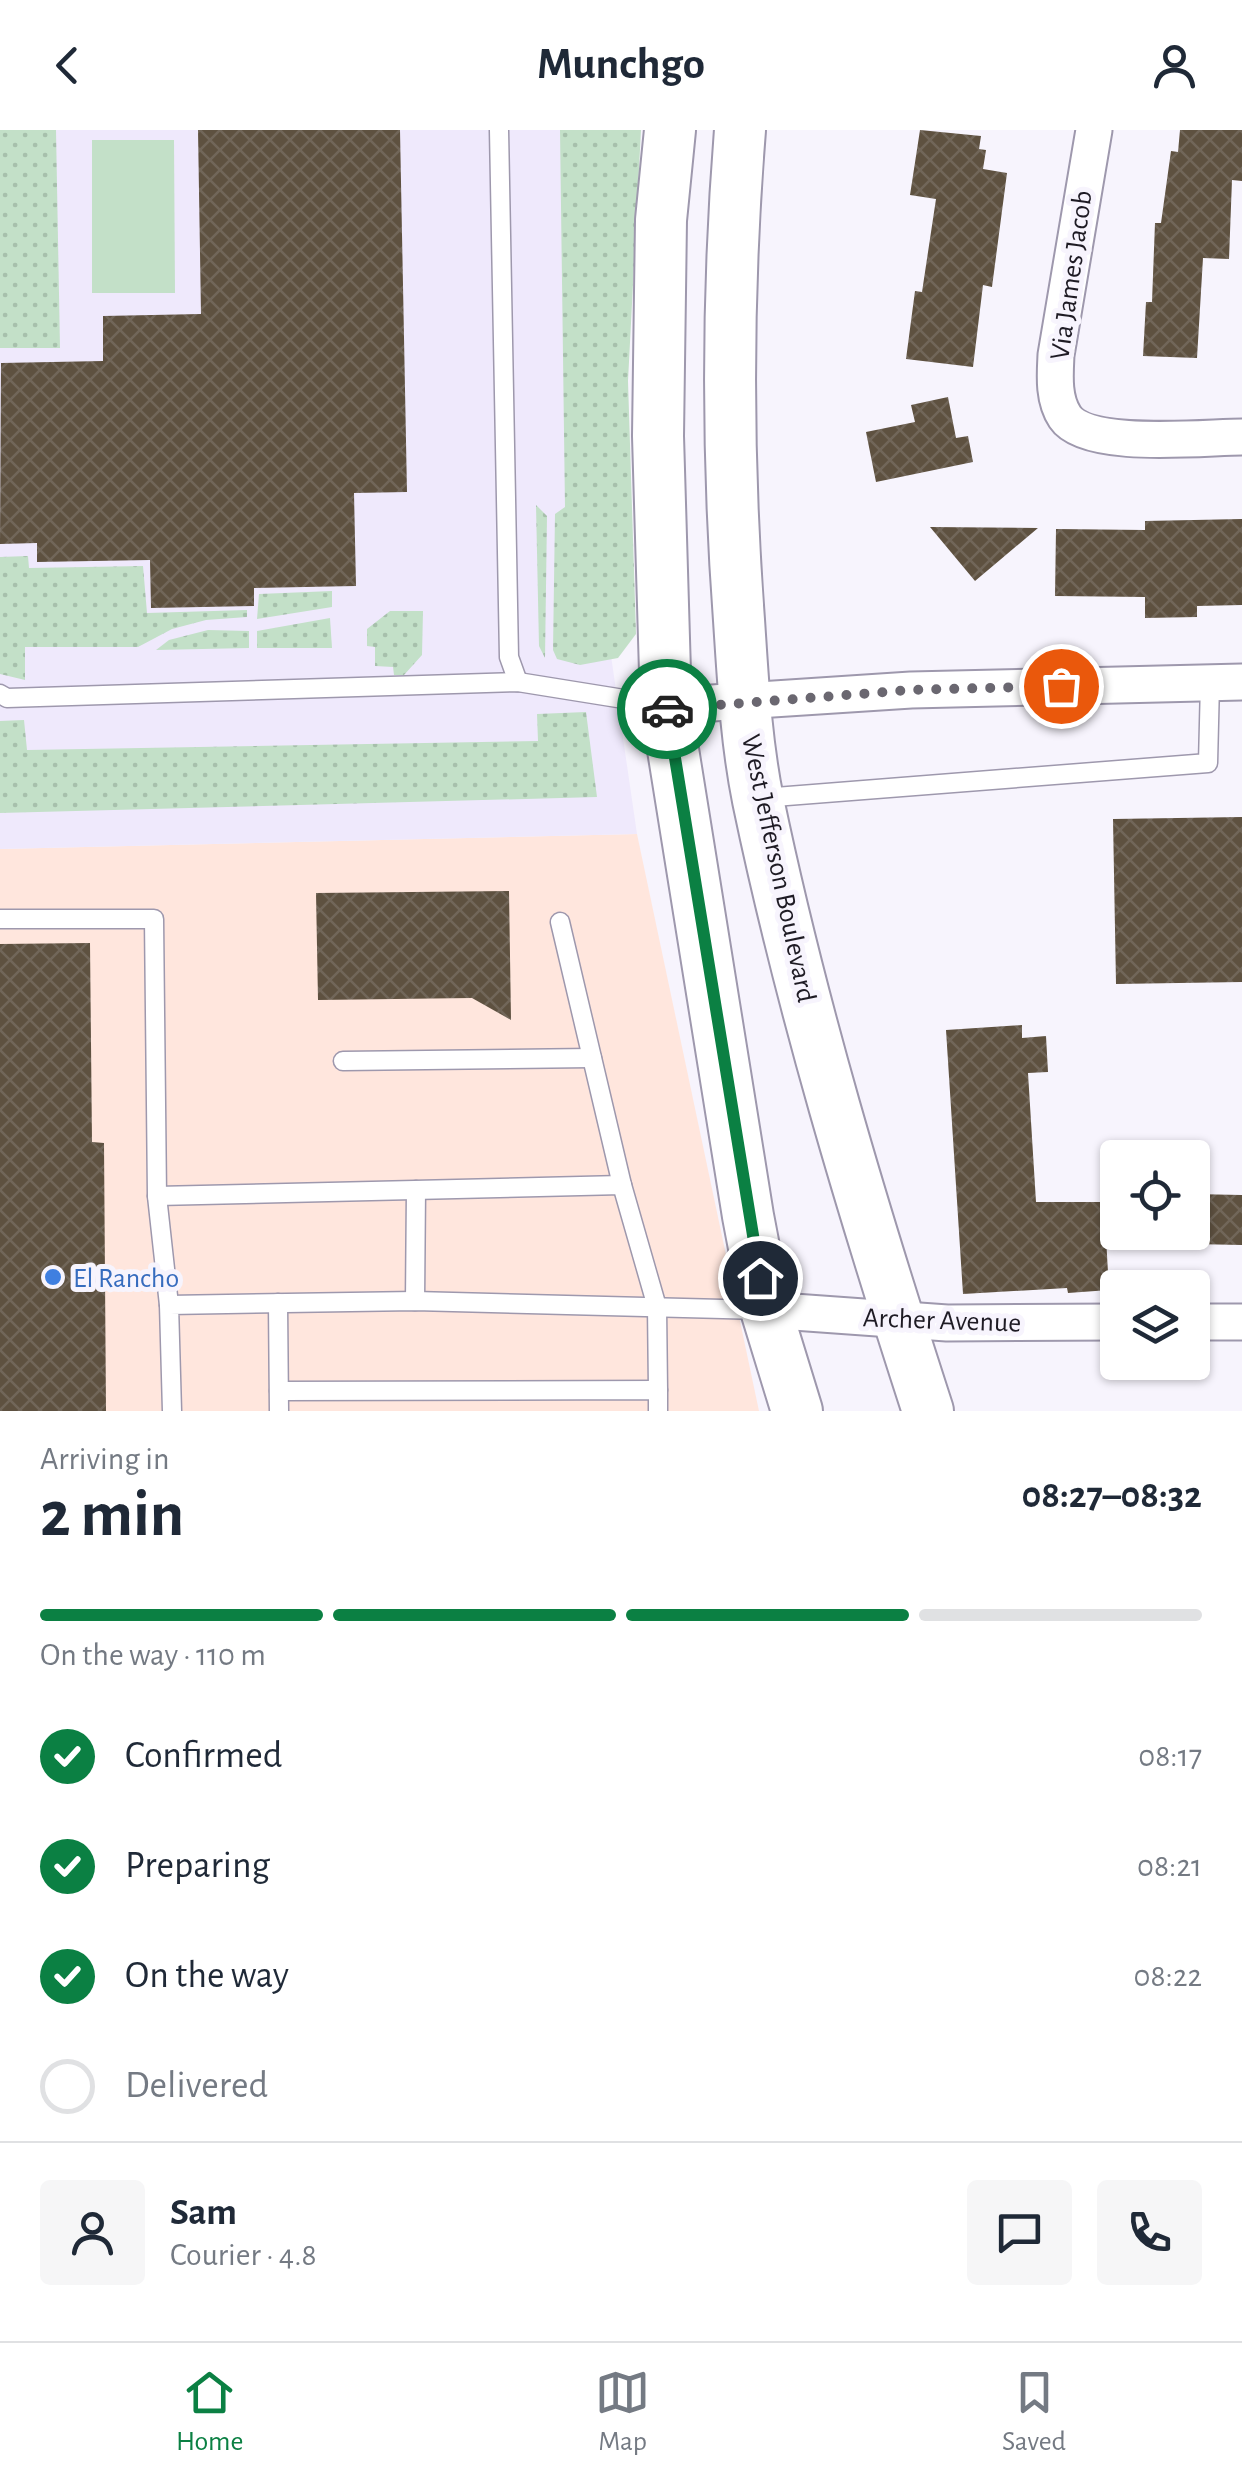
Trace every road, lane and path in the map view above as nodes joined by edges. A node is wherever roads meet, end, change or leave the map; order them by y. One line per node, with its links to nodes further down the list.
1 (499, 130): 6 (lane)
2 (670, 130): 10 (main road)
3 (740, 130): 9 (main road, West Jefferson Boulevard)
4 (1094, 130): 5 (street, Via James Jacob)
5 (1242, 437)
6 (518, 682): 8 (lane); 10 (lane)
7 (1226, 682): 9 (street); 11 (lane)
8 (0, 694)
9 (744, 702): 10 (street); 11 (main road, West Jefferson Boulevard)
10 (666, 706): 23 (main road)
11 (758, 798): 24 (main road, West Jefferson Boulevard)
12 (0, 920): 18 (lane)
13 (560, 922): 14 (lane)
14 (592, 1058): 15 (lane); 16 (lane)
15 (344, 1061)
16 (622, 1186): 17 (lane); 22 (lane)
17 (416, 1190): 18 (lane); 19 (lane)
18 (158, 1196): 21 (lane)
19 (415, 1300): 20 (lane); 22 (lane)
20 (278, 1304): 21 (lane); 29 (lane)
21 (169, 1305): 30 (lane)
22 (657, 1307): 23 (lane); 28 (lane)
23 (766, 1310): 24 (street, Archer Avenue); 33 (main road)
24 (898, 1320): 25 (street, Archer Avenue); 34 (main road, West Jefferson Boulevard)
25 (1100, 1322)
26 (1210, 1322): 27 (street)
27 (1242, 1322)
28 (658, 1390): 29 (lane); 32 (lane)
29 (278, 1391): 31 (lane)
30 (172, 1411)
31 (279, 1411)
32 (658, 1411)
33 (797, 1411)
34 (928, 1411)

